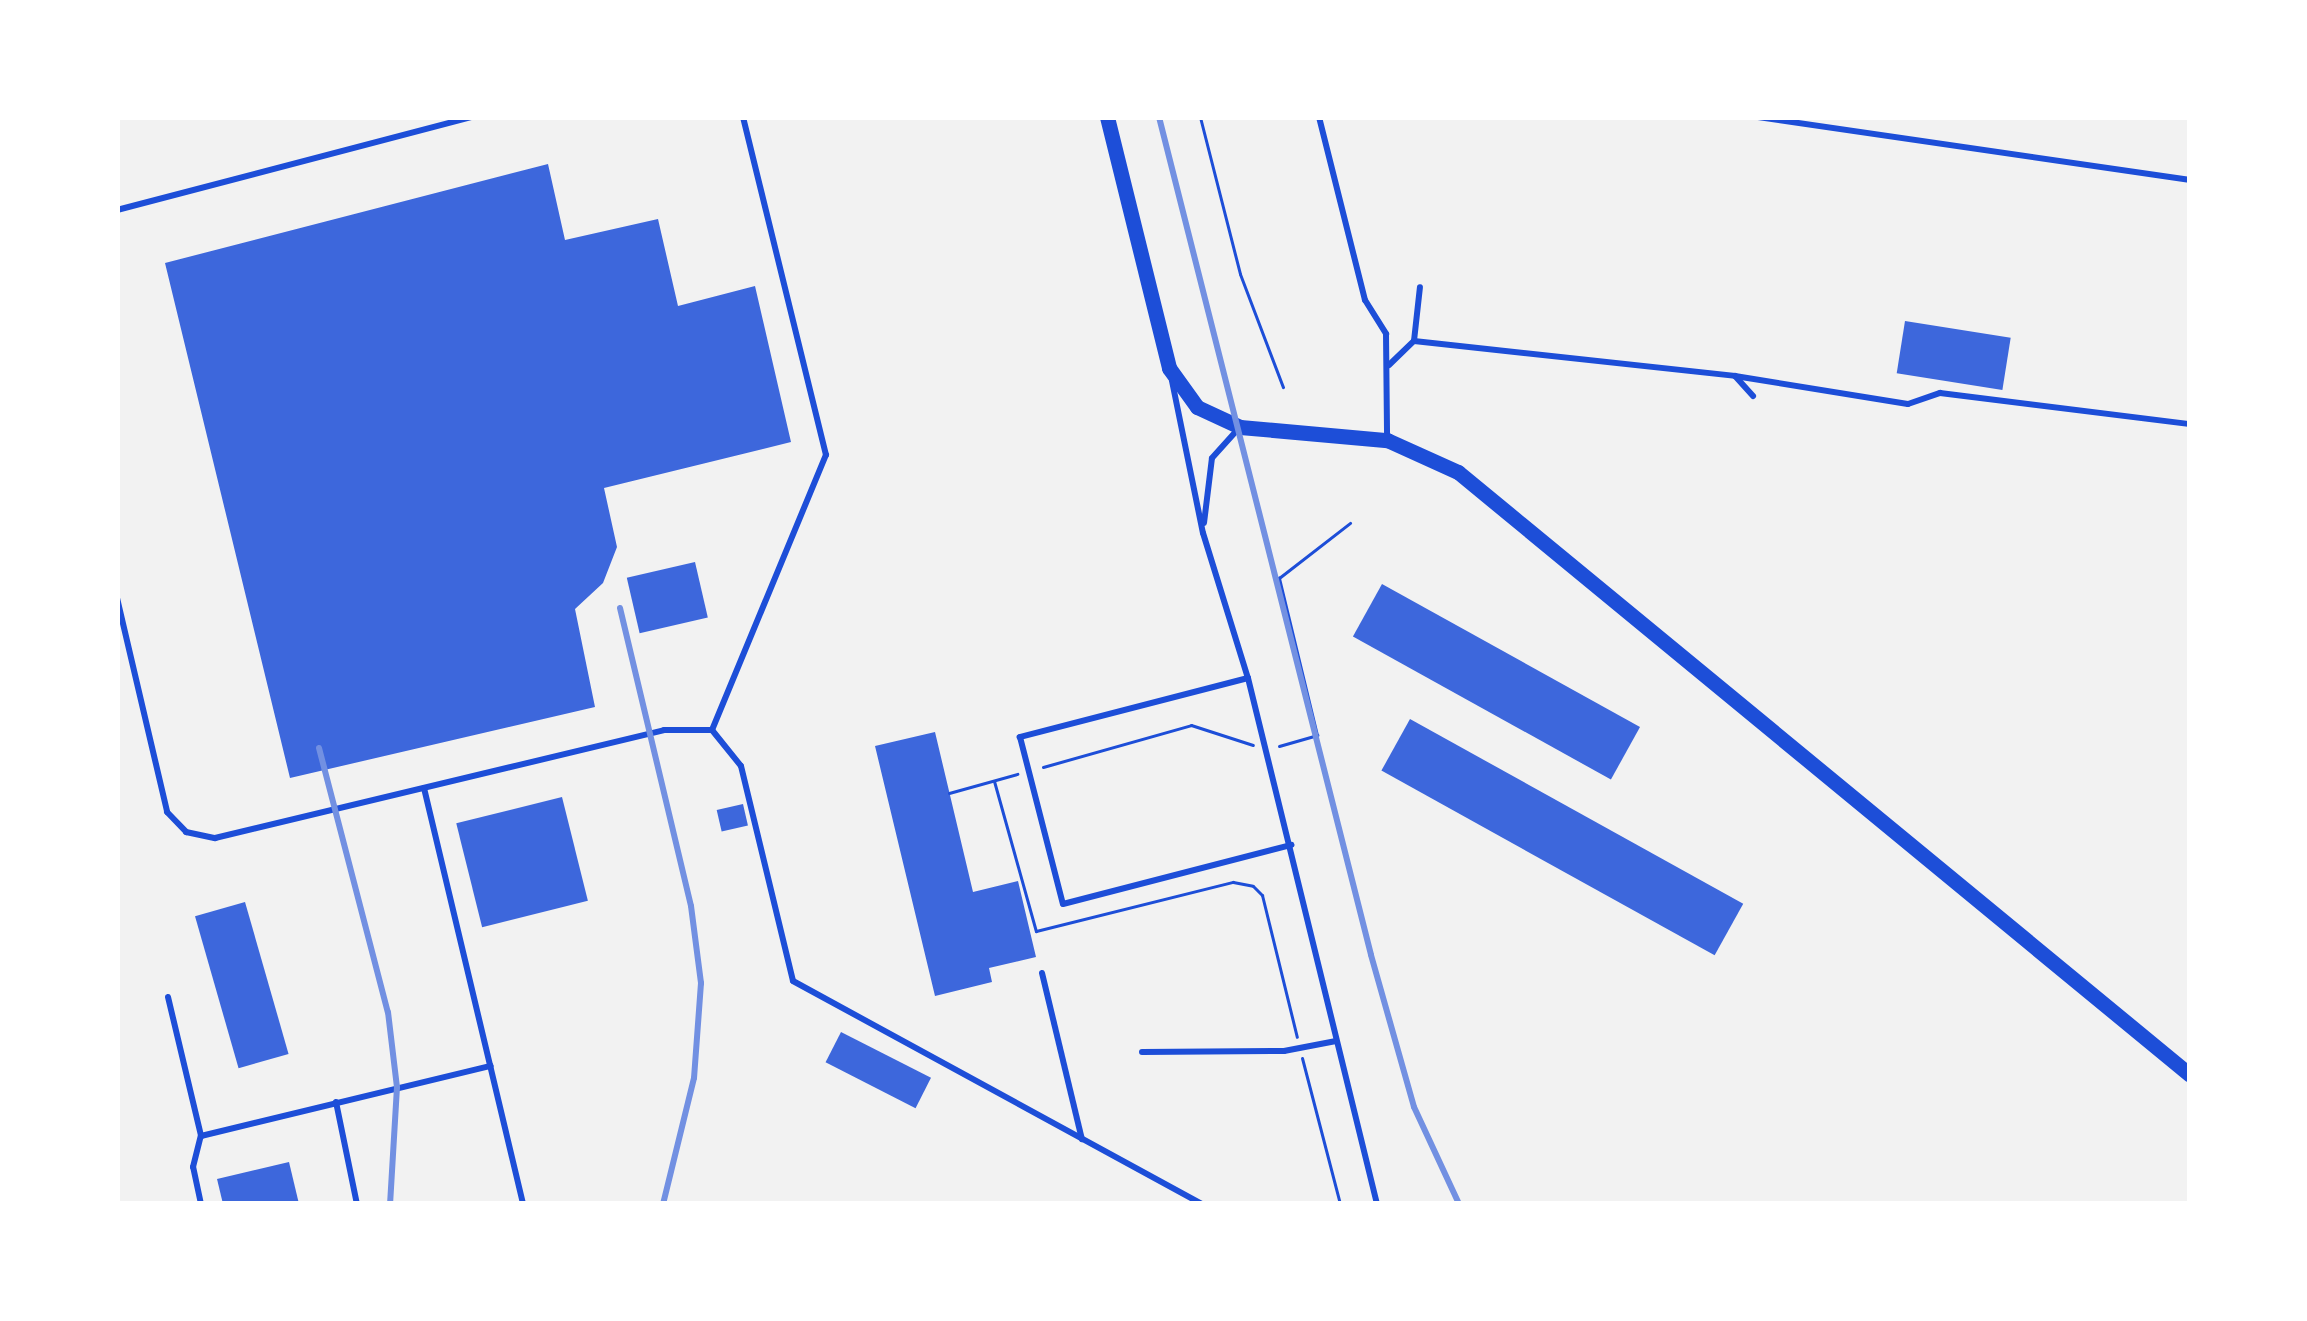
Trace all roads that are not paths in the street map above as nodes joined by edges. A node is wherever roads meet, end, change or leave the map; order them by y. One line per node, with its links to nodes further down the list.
1 (472, 117): 7 (lane)
2 (743, 117): 20 (lane)
3 (1107, 117): 11 (main road)
4 (1319, 117): 10 (lane)
5 (1757, 117): 6 (lane)
6 (2190, 180)
7 (117, 210)
8 (1420, 287): 9 (lane)
9 (1414, 341): 10 (lane); 12 (lane)
10 (1389, 365): 16 (lane)
11 (1169, 368): 15 (main road); 17 (lane)
12 (1735, 376): 13 (lane); 14 (lane)
13 (1754, 396)
14 (2190, 424)
15 (1240, 427): 16 (main road); 17 (lane)
16 (1387, 440): 28 (main road)
17 (1203, 533): 19 (lane)
18 (117, 598): 21 (lane)
19 (1248, 678): 22 (lane); 22 (lane)
20 (712, 730): 21 (lane); 31 (lane)
21 (424, 788): 27 (lane)
22 (1291, 845): 25 (lane)
23 (1042, 973): 31 (lane)
24 (168, 997): 30 (lane)
25 (1336, 1041): 26 (lane); 36 (lane)
26 (1142, 1052)
27 (491, 1066): 29 (lane); 34 (lane)
28 (2190, 1075)
29 (336, 1102): 30 (lane); 33 (lane)
30 (201, 1136): 32 (lane)
31 (1082, 1139): 35 (lane)
32 (202, 1204)
33 (357, 1204)
34 (523, 1204)
35 (1202, 1204)
36 (1377, 1204)

